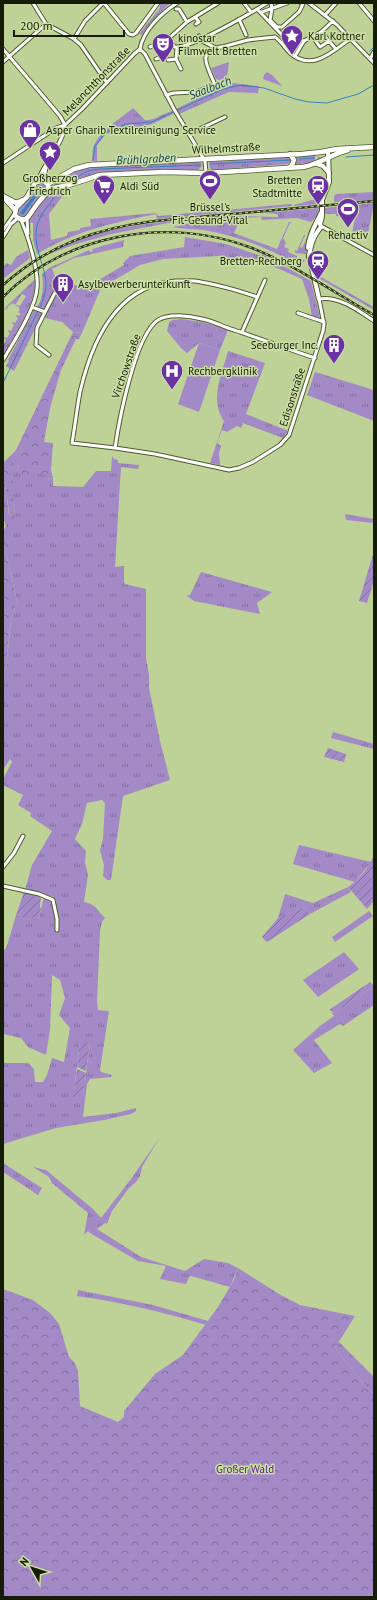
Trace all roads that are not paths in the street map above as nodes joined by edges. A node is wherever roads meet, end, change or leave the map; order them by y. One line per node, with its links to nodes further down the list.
1 (33, 3): 25 (street)
2 (104, 3): 3 (street); 32 (street)
3 (158, 3)
4 (175, 3): 42 (street)
5 (218, 3): 20 (street)
6 (244, 3): 17 (street)
7 (267, 3): 15 (street)
8 (271, 3): 16 (street)
9 (287, 3): 16 (street)
10 (301, 3): 16 (street)
11 (309, 3): 19 (street)
12 (336, 3): 19 (street)
13 (359, 3): 23 (street)
14 (176, 9): 24 (street)
15 (257, 9): 17 (street); 29 (street)
16 (272, 9): 18 (street)
17 (251, 12): 21 (street)
18 (262, 12)
19 (326, 14): 22 (street)
20 (195, 17): 24 (street); 26 (street)
21 (240, 19): 28 (street); 31 (street)
22 (333, 21): 27 (street); 33 (street)
23 (374, 21)
24 (187, 22): 34 (street)
25 (46, 24): 32 (street); 47 (street)
26 (196, 24)
27 (321, 32): 30 (street); 37 (street)
28 (246, 35)
29 (282, 35): 35 (street); 36 (street)
30 (313, 37): 36 (street); 37 (street)
31 (199, 38): 40 (street); 43 (street)
32 (74, 39): 55 (street)
33 (350, 39): 44 (street); 50 (street)
34 (167, 40): 38 (street); 43 (street)
35 (279, 40): 40 (street); 46 (street)
36 (304, 41): 46 (street)
37 (329, 41): 44 (street)
38 (159, 44): 39 (street); 48 (street)
39 (150, 48)
40 (216, 48): 56 (street)
41 (3, 49): 47 (street)
42 (140, 49): 55 (street, Melanchthonstraße); 56 (street)
43 (176, 49): 49 (street)
44 (336, 49): 46 (street)
45 (374, 52): 50 (street)
46 (295, 56)
47 (10, 57): 52 (street); 58 (street)
48 (167, 58): 49 (street); 51 (street)
49 (176, 59): 54 (street)
50 (370, 59): 53 (street)
51 (156, 60)
52 (3, 62)
53 (374, 63)
54 (181, 68)
55 (107, 83): 58 (street, Melanchthonstraße)
56 (166, 95): 59 (street)
57 (226, 117): 59 (street)
58 (65, 125): 66 (street, Melanchthonstraße); 67 (street)
59 (189, 134): 64 (street)
60 (374, 147): 61 (main road, Wilhelmstraße)
61 (354, 149): 62 (main road, Wilhelmstraße); 65 (main road, Wilhelmstraße)
62 (328, 151): 63 (main road, Wilhelmstraße); 65 (street)
63 (289, 154): 64 (main road, Wilhelmstraße); 69 (main road)
64 (204, 158): 70 (street); 73 (main road, Wilhelmstraße)
65 (328, 159): 68 (main road, Wilhelmstraße); 71 (street)
66 (3, 163)
67 (47, 163): 72 (street); 73 (street)
68 (317, 164): 69 (main road, Wilhelmstraße); 71 (street)
69 (288, 168): 70 (main road, Wilhelmstraße)
70 (206, 173): 73 (main road, Wilhelmstraße)
71 (329, 173): 79 (street)
72 (38, 181): 73 (main road); 75 (main road)
73 (47, 184): 77 (main road)
74 (3, 196): 75 (main road); 76 (main road)
75 (27, 197): 76 (main road)
76 (15, 211): 78 (main road); 80 (street)
77 (27, 218): 78 (main road); 82 (street)
78 (20, 219): 81 (street); 82 (street)
79 (318, 227): 83 (street); 87 (street)
80 (3, 230)
81 (3, 237)
82 (28, 240): 88 (street)
83 (374, 255)
84 (265, 280): 86 (street)
85 (60, 283): 89 (street)
86 (257, 297): 93 (street); 97 (street)
87 (319, 299): 91 (street); 92 (street, Edisonstraße)
88 (32, 307): 89 (street); 96 (street)
89 (43, 312): 94 (street)
90 (298, 313): 92 (street)
91 (374, 321)
92 (324, 322): 95 (street, Edisonstraße)
93 (242, 332): 95 (street, Virchowstraße); 97 (street, Virchowstraße)
94 (49, 355)
95 (315, 358): 97 (street, Edisonstraße)
96 (3, 360)
97 (115, 448)
98 (23, 836): 99 (street)
99 (3, 867)
100 (3, 886): 101 (street)
101 (56, 930)

